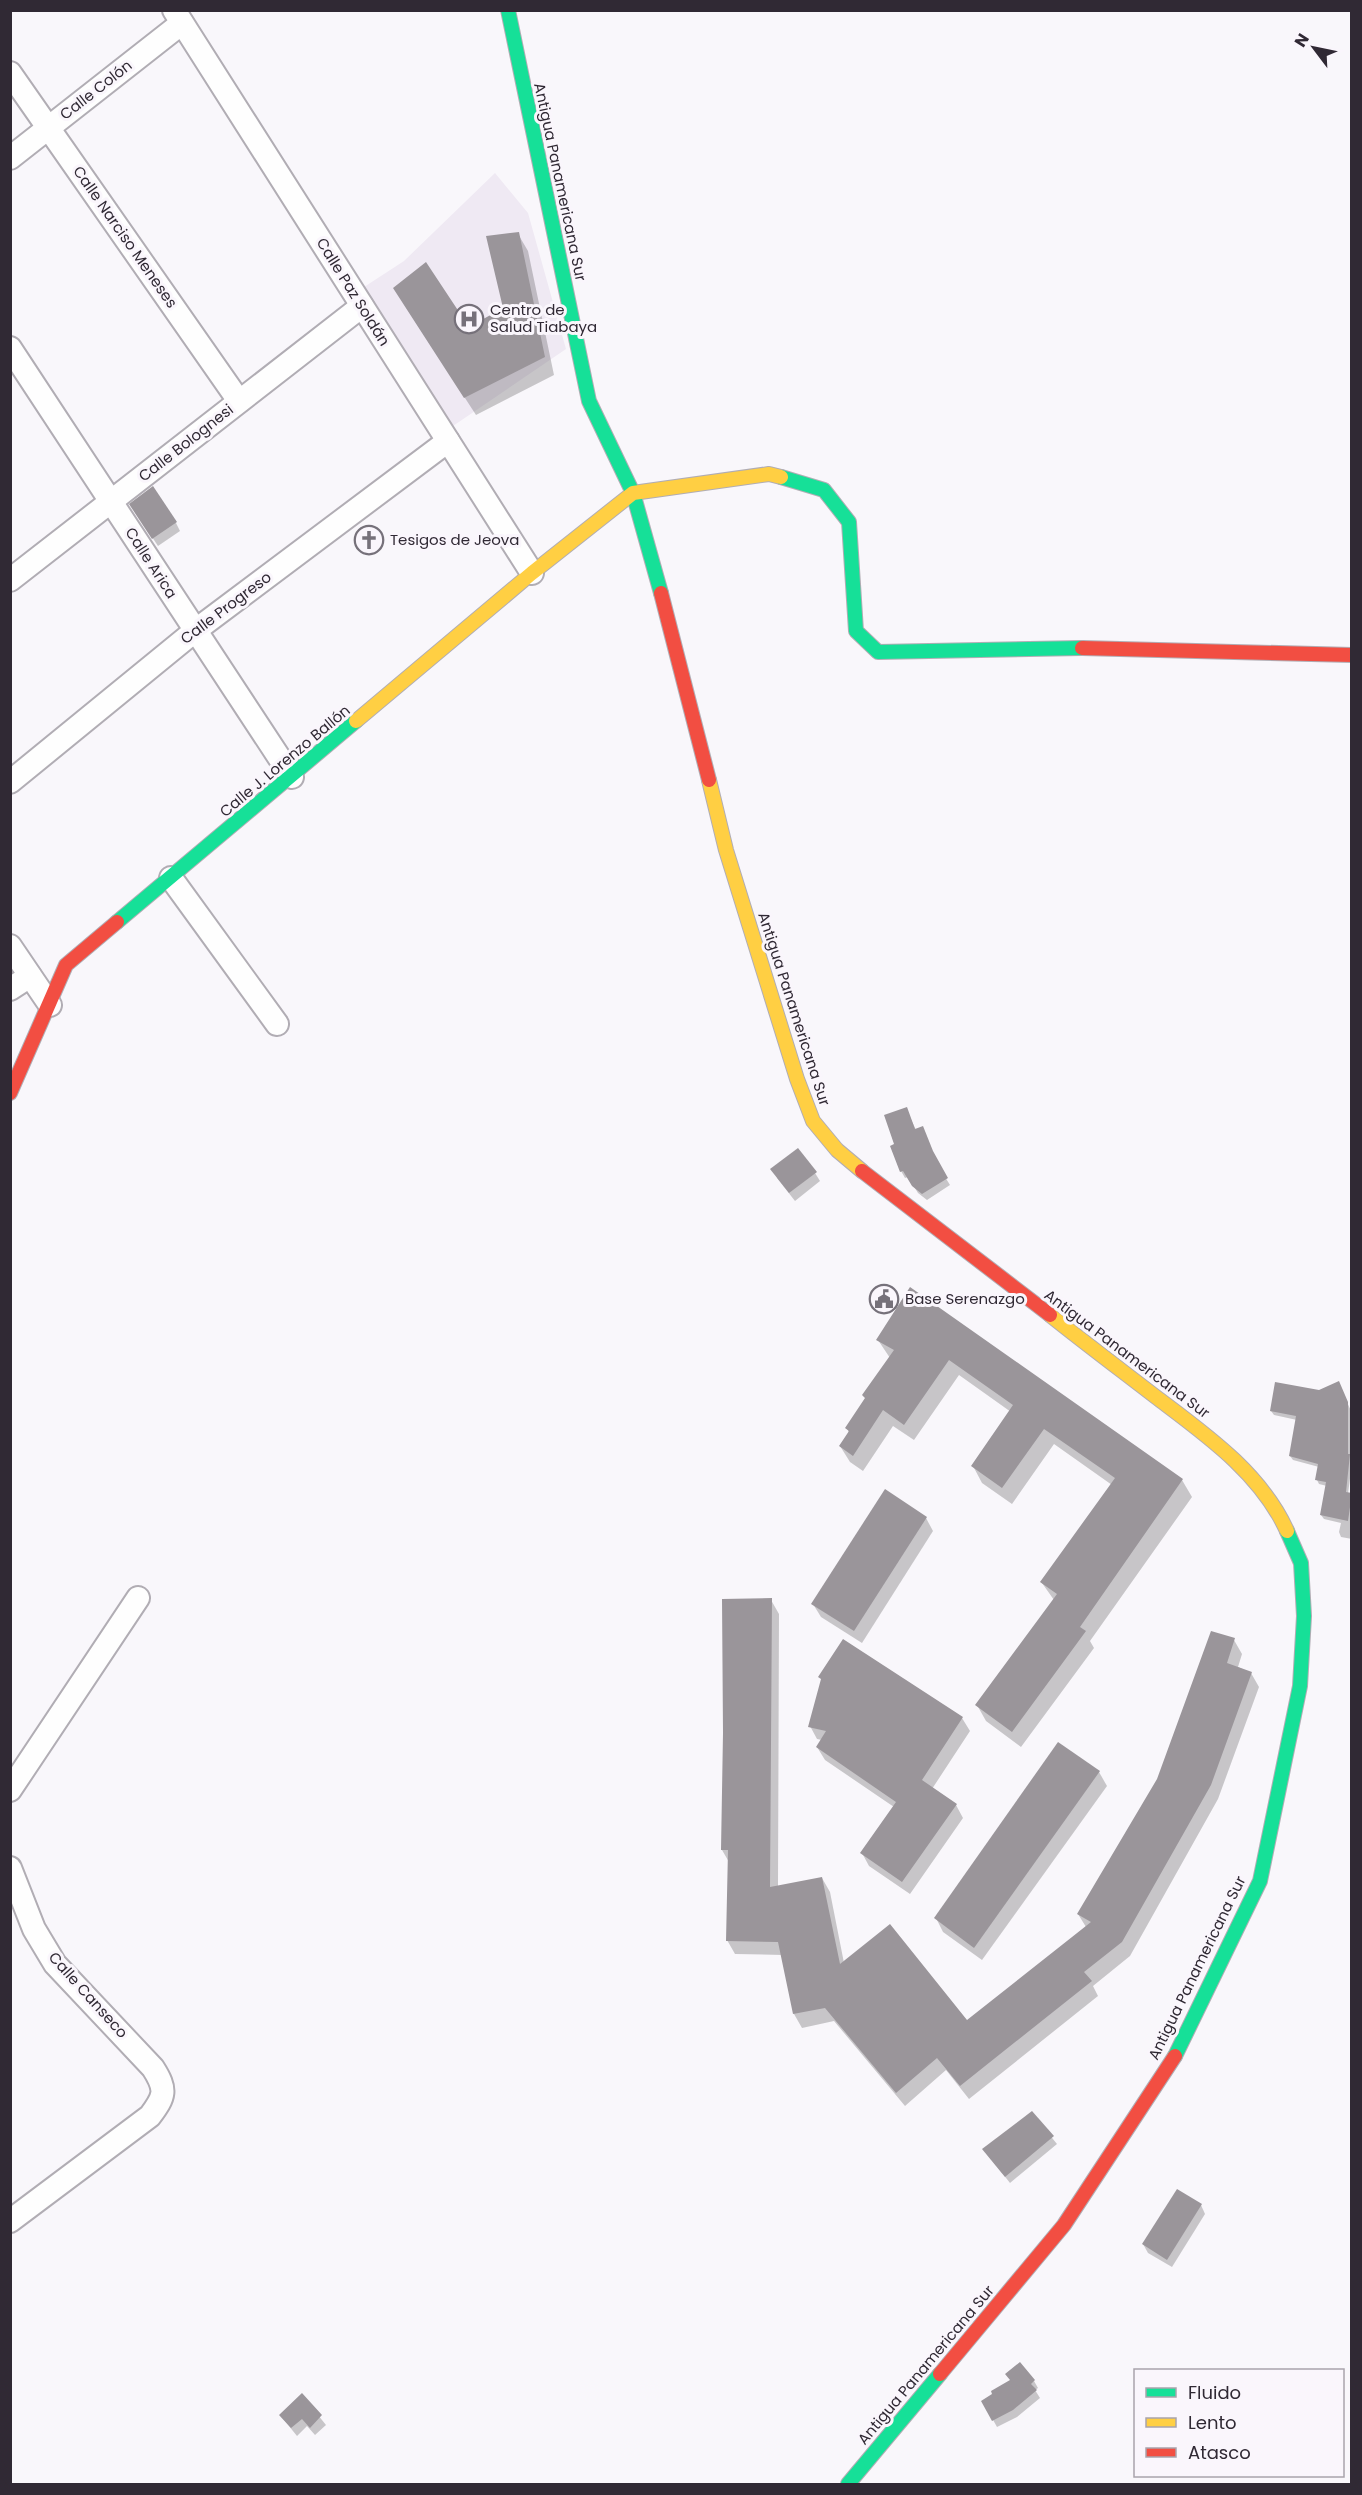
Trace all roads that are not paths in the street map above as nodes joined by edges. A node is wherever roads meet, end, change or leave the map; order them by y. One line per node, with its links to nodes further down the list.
1 (508, 10): 10 (main road, Antigua Panamericana Sur)
2 (178, 17): 4 (street, Calle Colón); 6 (street, Calle Paz Soldán)
3 (10, 73): 4 (street, Calle Narciso Meneses)
4 (48, 127): 5 (street, Calle Colón); 8 (street, Calle Narciso Meneses)
5 (10, 158)
6 (362, 306): 8 (street, Calle Bolognesi); 9 (street, Calle Paz Soldán)
7 (10, 348): 11 (street, Calle Arica)
8 (239, 401): 11 (street, Calle Bolognesi)
9 (448, 441): 12 (street, Calle Paz Soldán); 14 (street, Calle Progreso)
10 (633, 493): 12 (main road, Calle J. Lorenzo Ballón); 15 (main road); 29 (main road, Antigua Panamericana Sur)
11 (111, 502): 13 (street, Calle Bolognesi); 14 (street, Calle Arica)
12 (532, 573): 16 (main road, Calle J. Lorenzo Ballón)
13 (10, 580)
14 (196, 630): 16 (street, Calle Arica); 17 (street, Calle Progreso)
15 (1352, 655)
16 (292, 777): 18 (main road, Calle J. Lorenzo Ballón)
17 (10, 782)
18 (171, 878): 22 (main road, Calle J. Lorenzo Ballón); 23 (street)
19 (10, 946): 20 (street)
20 (30, 976): 21 (street); 22 (street)
21 (10, 989)
22 (50, 1005): 24 (main road, Calle J. Lorenzo Ballón)
23 (278, 1024)
24 (10, 1093)
25 (138, 1598): 26 (street)
26 (10, 1790)
27 (10, 1868): 28 (street, Calle Canseco)
28 (10, 2221)
29 (848, 2484)

